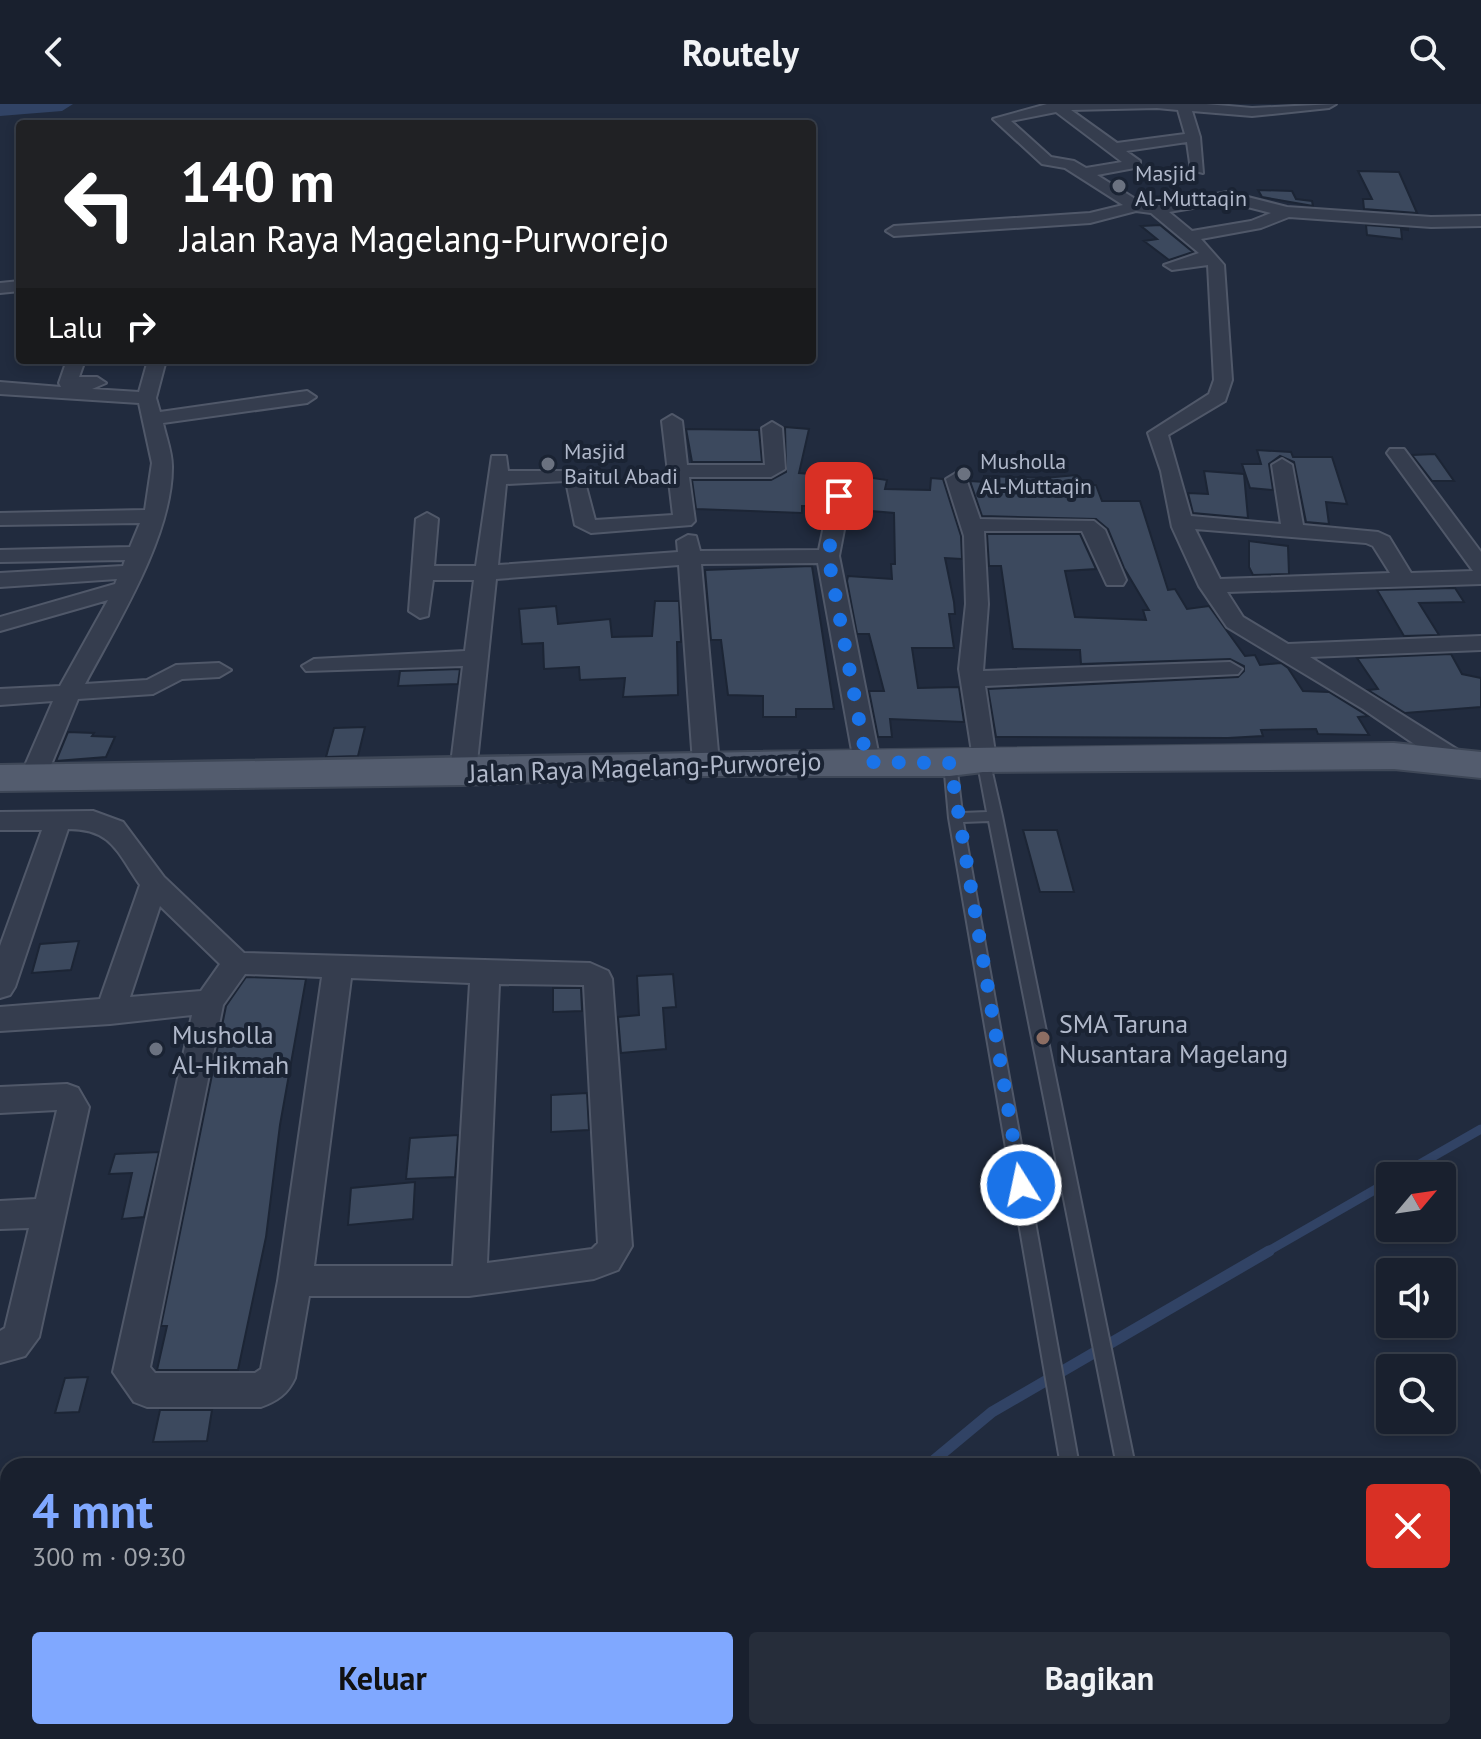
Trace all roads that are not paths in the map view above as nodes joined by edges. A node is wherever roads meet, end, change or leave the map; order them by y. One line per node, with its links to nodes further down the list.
1 (1329, 104): 3 (street)
2 (1056, 106): 3 (street); 5 (street); 7 (street)
3 (1184, 106): 4 (street)
4 (1193, 137): 5 (street); 6 (street)
5 (1115, 148): 7 (street)
6 (1198, 170)
7 (1083, 173): 9 (street)
8 (1388, 196): 12 (street)
9 (1136, 206): 10 (street); 15 (street)
10 (1156, 209): 11 (street); 16 (street)
11 (1287, 212): 12 (street); 16 (street)
12 (1392, 219): 14 (street)
13 (1481, 221): 14 (street)
14 (1431, 222): 17 (street)
15 (894, 231)
16 (1188, 236): 18 (street)
17 (1420, 239)
18 (1211, 259): 19 (street); 35 (street)
19 (1172, 265)
20 (75, 364): 22 (street)
21 (0, 388): 22 (street)
22 (151, 389): 23 (street); 31 (street)
23 (307, 397)
24 (672, 421): 28 (street)
25 (772, 428): 28 (street)
26 (1397, 453): 38 (street)
27 (1282, 465): 37 (street)
28 (678, 471): 34 (street)
29 (844, 477): 40 (street)
30 (956, 479): 36 (street)
31 (153, 516): 32 (street); 43 (street)
32 (0, 519)
33 (427, 519): 44 (street)
34 (684, 521): 41 (street); 45 (street)
35 (1182, 522): 37 (street); 50 (street)
36 (971, 525): 48 (street); 59 (street)
37 (1293, 531): 49 (street)
38 (1473, 546): 42 (street)
39 (0, 556): 43 (street)
40 (828, 556): 41 (street); 63 (street)
41 (689, 558): 45 (street); 64 (street)
42 (1481, 567)
43 (131, 571): 47 (street); 52 (street); 60 (street)
44 (423, 573): 45 (street); 51 (street)
45 (485, 573): 55 (street)
46 (1481, 577): 49 (street)
47 (0, 580)
48 (1115, 580)
49 (1405, 580): 50 (street)
50 (1210, 586): 54 (street)
51 (420, 611)
52 (0, 624)
53 (1481, 643): 54 (street)
54 (1282, 651): 65 (street)
55 (476, 658): 56 (street); 66 (street)
56 (314, 666)
57 (1230, 669): 59 (street)
58 (219, 670): 60 (street)
59 (973, 679): 62 (street)
60 (68, 694): 61 (street); 67 (street)
61 (0, 697)
62 (966, 761): 63 (main road, Jalan Raya Magelang-Purworejo); 65 (main road, Jalan Raya Magelang-Purworejo); 68 (lane); 69 (lane)
63 (867, 762): 64 (main road, Jalan Raya Magelang-Purworejo)
64 (706, 763): 66 (main road, Jalan Raya Magelang-Purworejo)
65 (1469, 763)
66 (463, 772): 67 (main road, Jalan Raya Magelang-Purworejo)
67 (16, 777)
68 (995, 816): 69 (lane); 87 (lane)
69 (956, 818): 86 (lane)
70 (0, 821): 71 (street)
71 (58, 821): 72 (street); 76 (street)
72 (154, 884): 73 (street); 78 (street)
73 (237, 963): 74 (street); 77 (street)
74 (338, 968): 75 (street); 83 (street)
75 (485, 973): 84 (street); 84 (street)
76 (0, 987)
77 (209, 1002): 78 (street); 83 (street)
78 (110, 1013): 79 (street)
79 (0, 1019)
80 (0, 1100): 81 (street)
81 (51, 1212): 82 (street); 85 (street)
82 (0, 1215)
83 (295, 1281): 84 (street)
84 (469, 1281)
85 (0, 1347)
86 (1069, 1458)
87 (1124, 1458)

